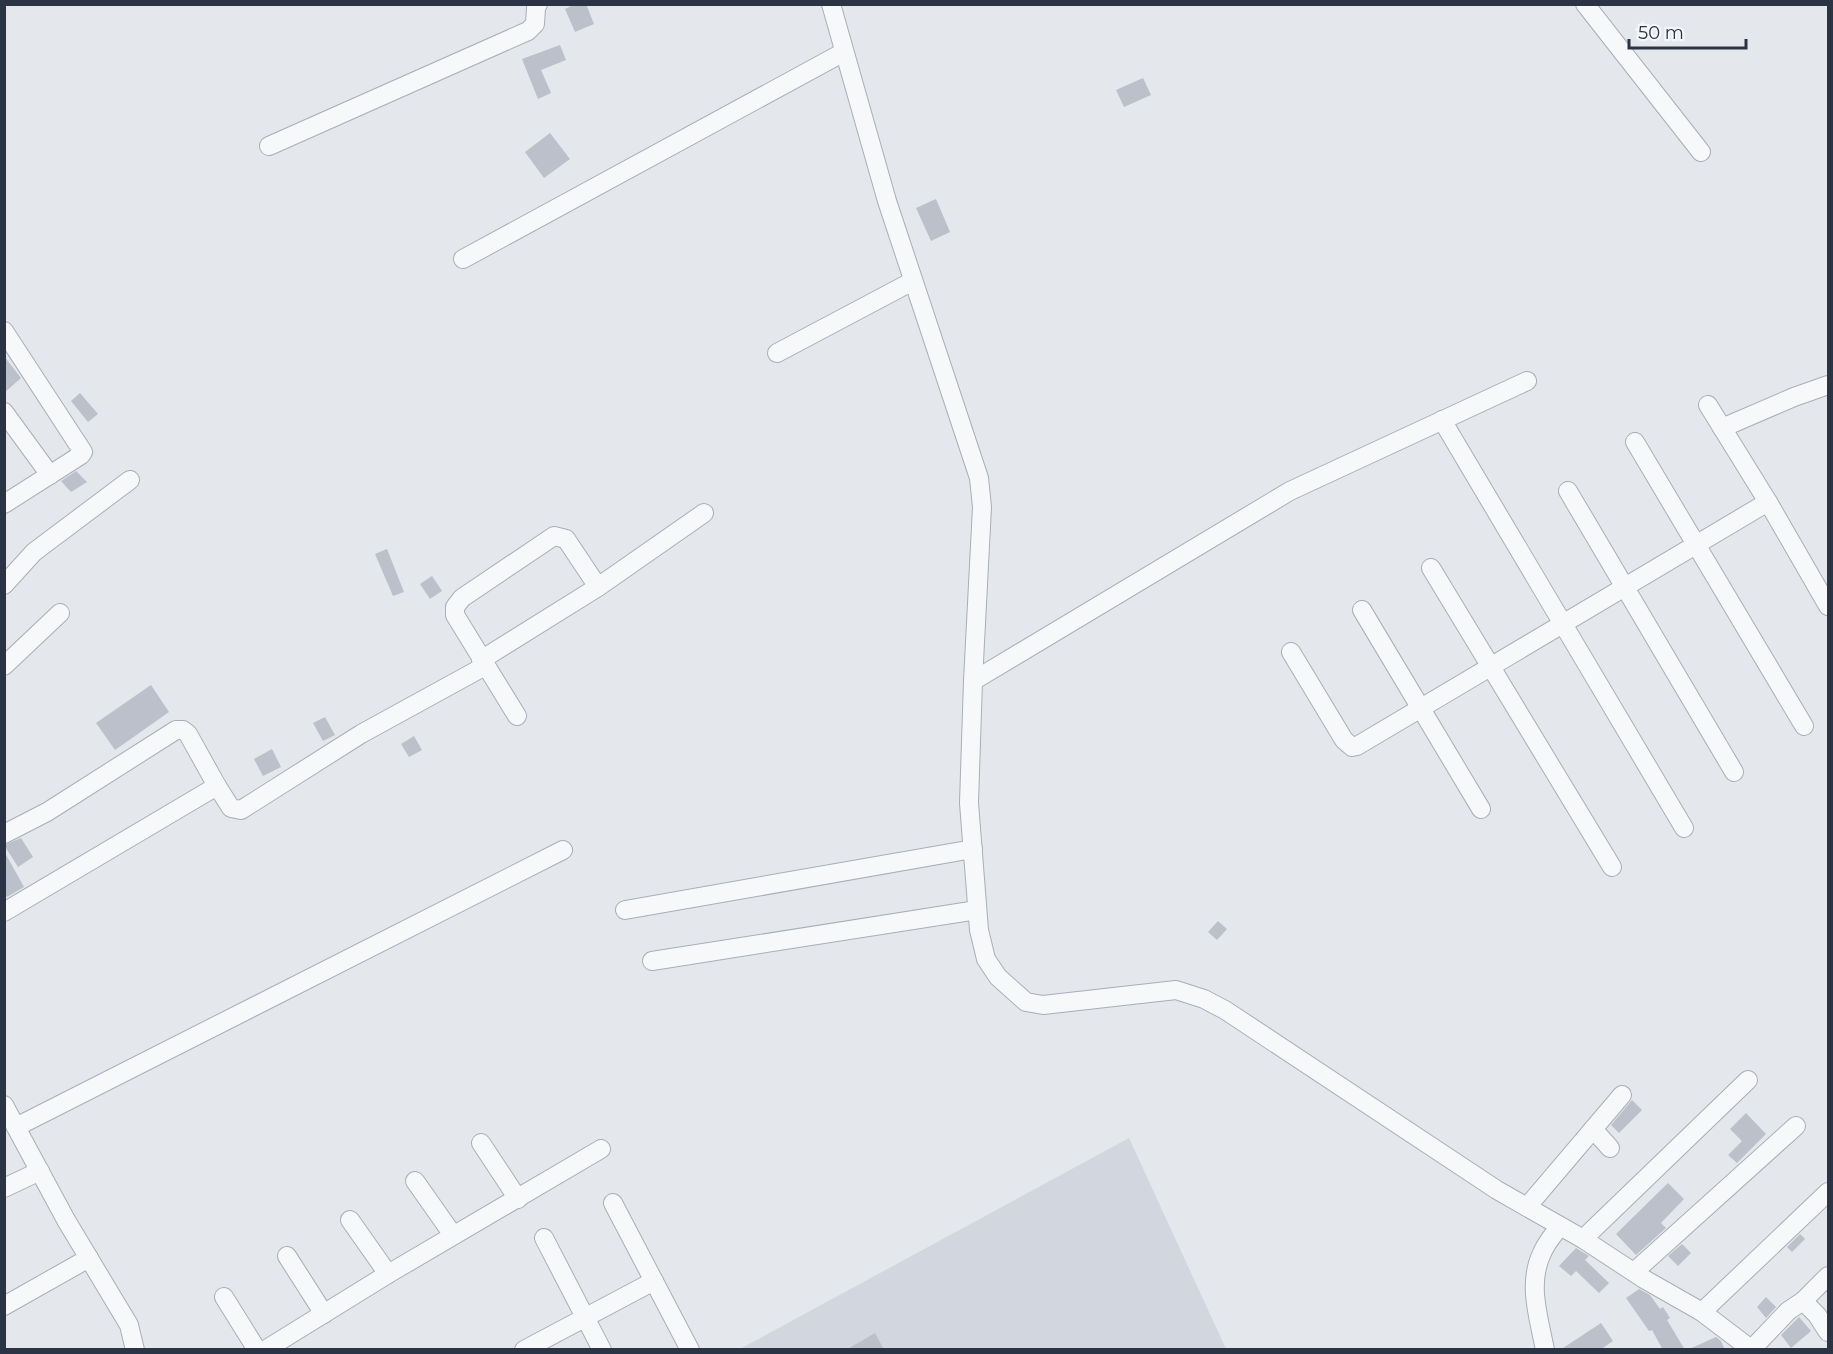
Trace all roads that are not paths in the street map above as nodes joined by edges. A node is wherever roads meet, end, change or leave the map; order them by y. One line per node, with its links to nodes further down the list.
1 (538, 4): 5 (street)
2 (831, 4): 4 (street)
3 (1585, 4): 6 (street)
4 (844, 52): 7 (street); 8 (street)
5 (269, 146)
6 (1701, 152)
7 (463, 259)
8 (913, 281): 10 (street); 37 (street)
9 (4, 332): 18 (street)
10 (777, 352)
11 (1527, 381): 15 (street)
12 (1828, 384): 16 (street)
13 (1708, 405): 16 (street)
14 (4, 412): 18 (street)
15 (1442, 420): 32 (street); 37 (street)
16 (1722, 428): 21 (street)
17 (1635, 442): 24 (street)
18 (50, 475): 22 (street)
19 (130, 480): 26 (street)
20 (1568, 491): 27 (street)
21 (1768, 502): 24 (street); 29 (street)
22 (4, 504)
23 (705, 513): 28 (street)
24 (1696, 543): 27 (street); 40 (street)
25 (1431, 568): 36 (street)
26 (4, 585)
27 (1625, 586): 32 (street); 41 (street)
28 (598, 587): 34 (street); 34 (street)
29 (1828, 606)
30 (1362, 610): 38 (street)
31 (60, 613): 35 (street)
32 (1563, 624): 36 (street); 44 (street)
33 (1291, 652): 38 (street)
34 (483, 663): 39 (street); 42 (street)
35 (4, 666)
36 (1490, 667): 38 (street); 48 (street)
37 (973, 681): 46 (street)
38 (1421, 708): 43 (street)
39 (517, 716)
40 (1804, 726)
41 (1734, 772)
42 (217, 786): 45 (street); 51 (street)
43 (1481, 809)
44 (1684, 828)
45 (4, 834)
46 (973, 849): 49 (street); 50 (street)
47 (563, 850): 57 (street)
48 (1612, 867)
49 (625, 910)
50 (977, 910): 52 (street); 68 (street)
51 (4, 912)
52 (651, 961)
53 (1748, 1080): 73 (street)
54 (1622, 1095): 58 (street)
55 (4, 1105): 57 (street)
56 (1796, 1126): 76 (street)
57 (16, 1127): 62 (street)
58 (1593, 1129): 60 (street); 68 (street)
59 (481, 1143): 66 (street)
60 (1610, 1148)
61 (601, 1149): 66 (street)
62 (40, 1171): 64 (street); 75 (street)
63 (415, 1181): 71 (street)
64 (4, 1188)
65 (1828, 1192): 83 (street)
66 (518, 1199): 71 (street)
67 (613, 1203): 79 (street)
68 (1527, 1207): 70 (street)
69 (350, 1220): 77 (street)
70 (1560, 1226): 73 (street); 94 (street)
71 (453, 1235): 77 (street)
72 (544, 1238): 85 (street)
73 (1583, 1239): 76 (street)
74 (287, 1256): 84 (street)
75 (89, 1258): 82 (street); 88 (street)
76 (1634, 1272): 83 (street)
77 (388, 1274): 84 (street)
78 (1828, 1276): 81 (street)
79 (654, 1281): 85 (street); 93 (street)
80 (224, 1298): 89 (street)
81 (1803, 1301): 86 (street); 87 (street)
82 (4, 1306)
83 (1702, 1312): 87 (street)
84 (324, 1314): 90 (street)
85 (585, 1317): 91 (street); 92 (street)
86 (1828, 1332)
87 (1748, 1348)
88 (135, 1350)
89 (257, 1350)
90 (265, 1350)
91 (524, 1350)
92 (602, 1350)
93 (690, 1350)
94 (1545, 1350)

